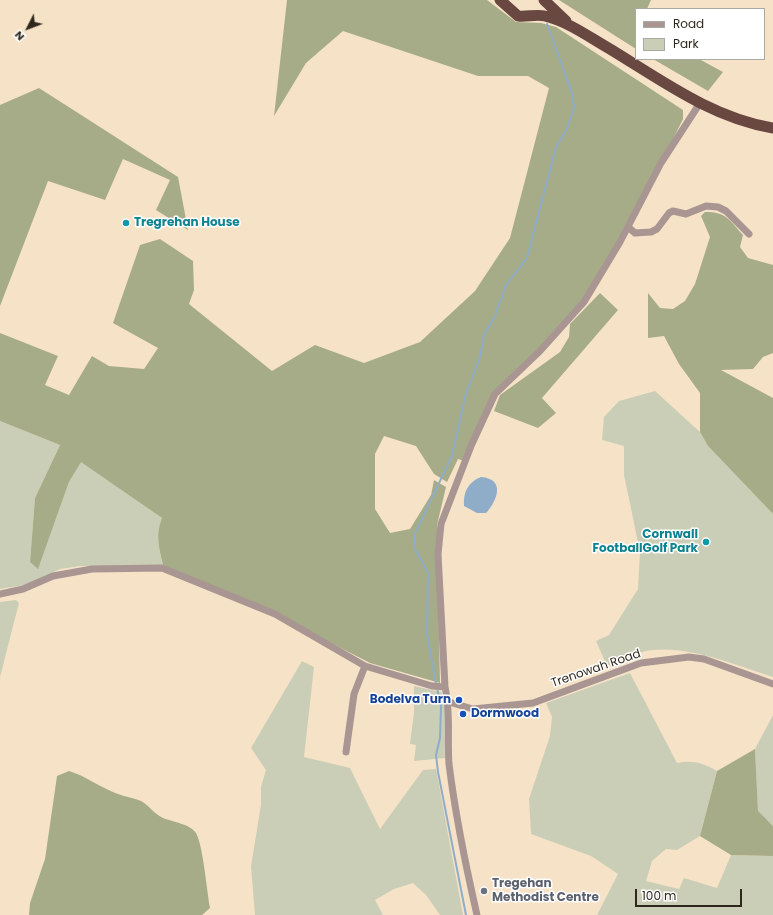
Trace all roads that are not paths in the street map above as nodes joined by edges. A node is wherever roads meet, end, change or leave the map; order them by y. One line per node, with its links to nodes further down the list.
1 (500, 0): 4 (highway)
2 (540, 0): 5 (highway)
3 (544, 0): 6 (highway)
4 (507, 4): 5 (highway)
5 (530, 15): 6 (highway)
6 (571, 26): 7 (highway)
7 (700, 102): 8 (highway); 9 (street)
8 (773, 128)
9 (628, 227): 10 (street); 14 (street)
10 (749, 234)
11 (0, 594): 12 (street)
12 (365, 666): 14 (street); 16 (street)
13 (773, 684): 15 (street, Trenowah Road)
14 (439, 686): 15 (street)
15 (448, 702): 17 (street)
16 (346, 752)
17 (477, 915)

